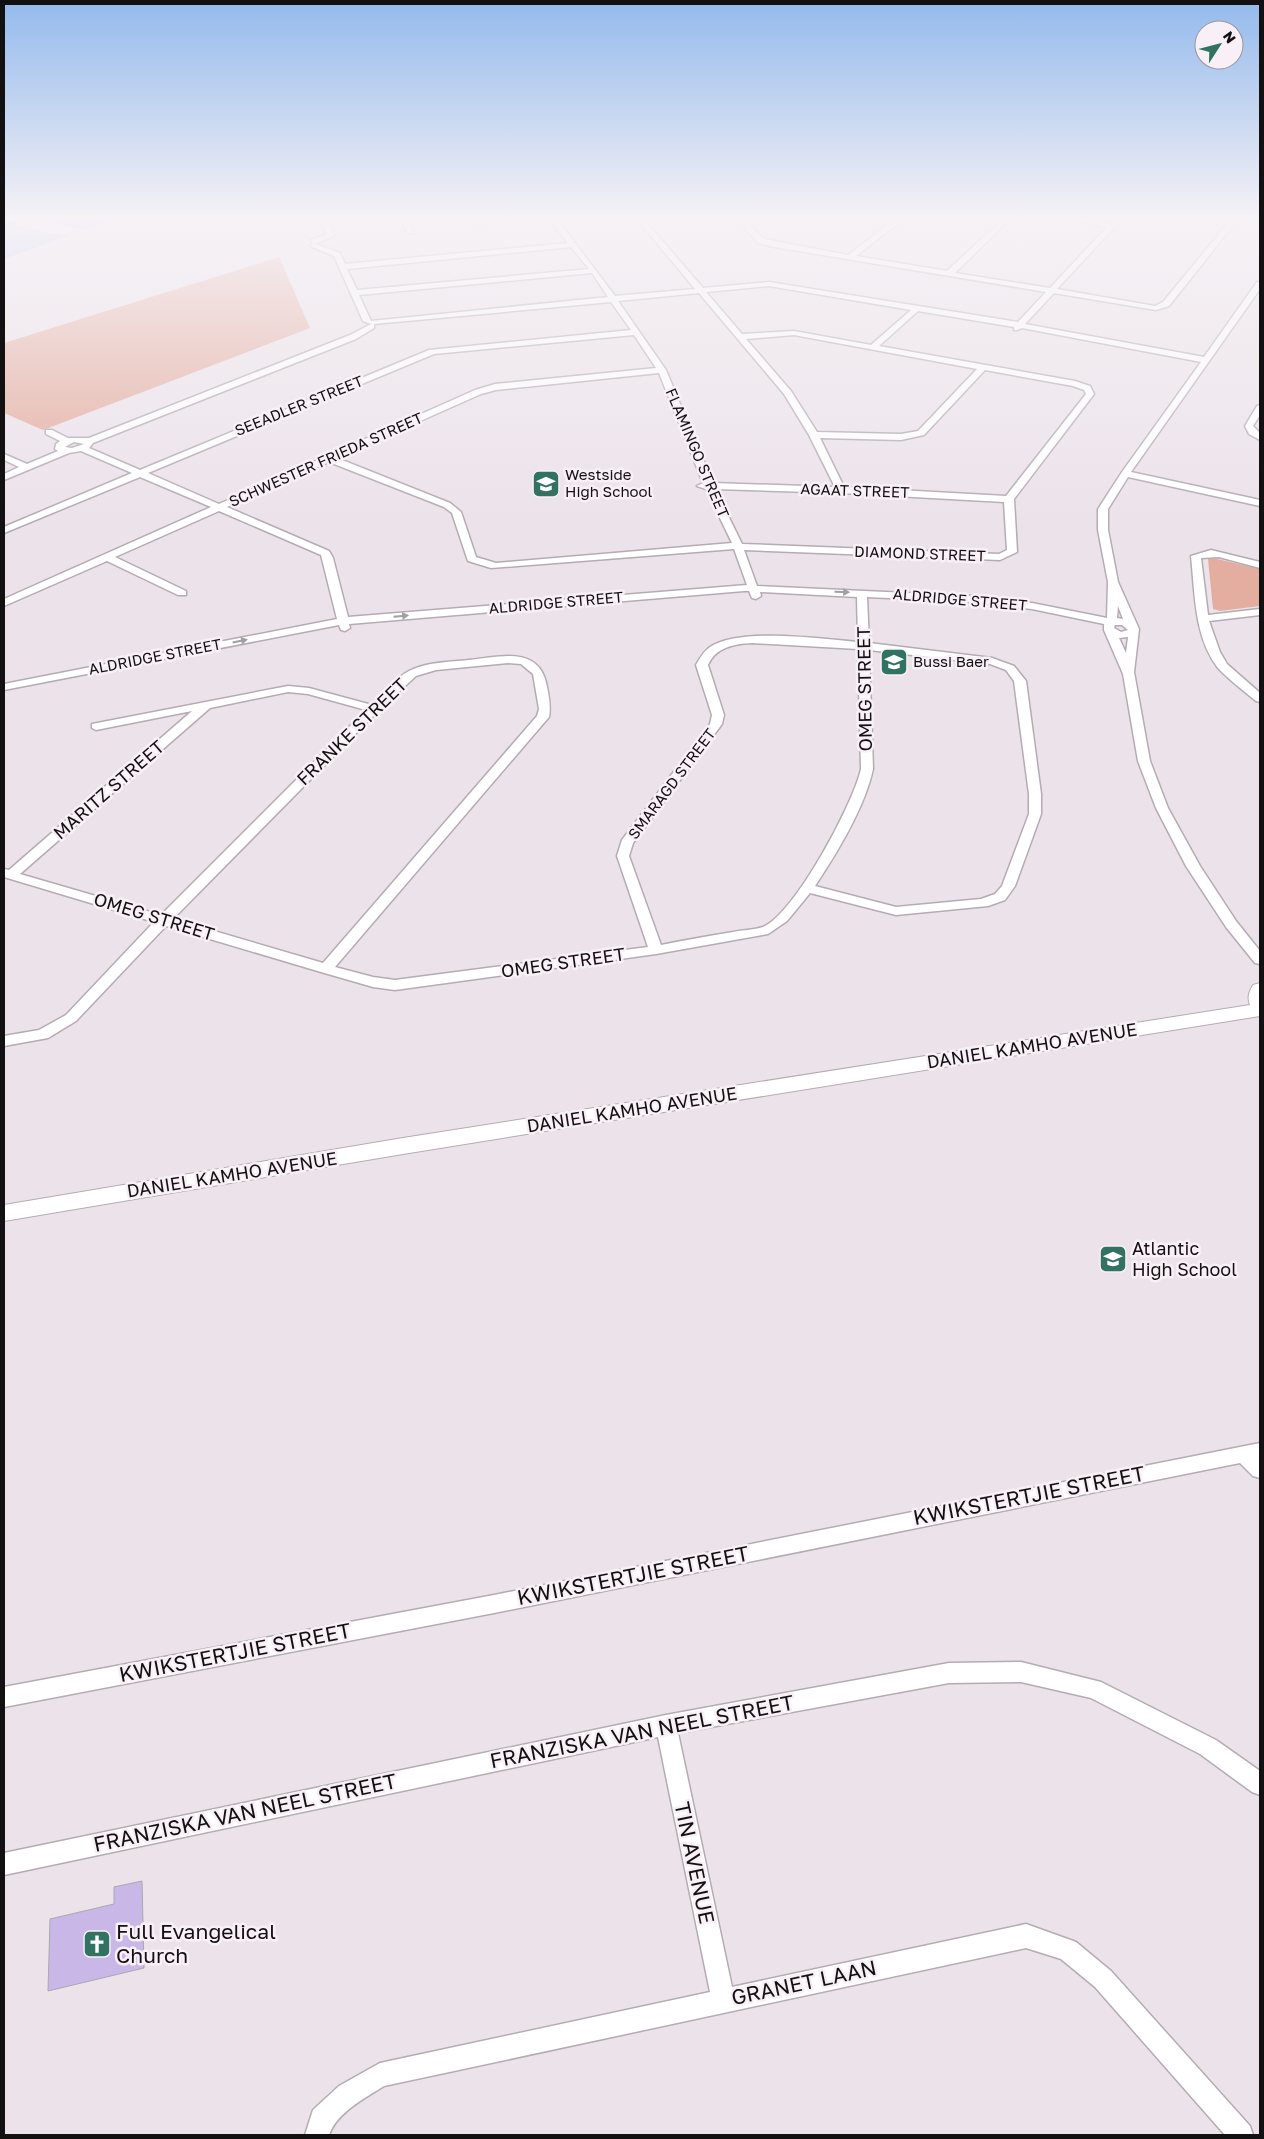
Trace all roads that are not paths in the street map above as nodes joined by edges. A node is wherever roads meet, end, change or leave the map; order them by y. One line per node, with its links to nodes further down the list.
1 (367, 318): 9 (street)
2 (432, 318): 9 (street)
3 (624, 318): 11 (street, FLAMINGO STREET)
4 (724, 318): 12 (street)
5 (907, 318): 13 (street)
6 (963, 318): 10 (street)
7 (1027, 318): 10 (street)
8 (1236, 318): 14 (street)
9 (370, 324): 22 (street)
10 (1018, 327): 14 (street)
11 (634, 332): 16 (street, FLAMINGO STREET); 28 (street, SEEADLER STREET)
12 (741, 337): 13 (street); 19 (street)
13 (874, 346): 15 (street)
14 (1205, 361): 29 (street)
15 (984, 366): 19 (street); 33 (street)
16 (658, 370): 25 (street, SCHWESTER FRIEDA STREET); 31 (street, FLAMINGO STREET)
17 (1260, 408): 20 (street)
18 (49, 432): 21 (street)
19 (814, 434): 32 (street)
20 (1260, 437)
21 (67, 441): 22 (street); 23 (street)
22 (84, 443): 23 (street); 28 (street)
23 (63, 450): 26 (street)
24 (4, 457): 26 (street)
25 (330, 459): 35 (street, SCHWESTER FRIEDA STREET); 37 (street, DIAMOND STREET)
26 (25, 466): 27 (street); 30 (street)
27 (4, 472)
28 (137, 473): 35 (street); 36 (street, SEEADLER STREET)
29 (1125, 474): 34 (street); 40 (street)
30 (4, 478)
31 (705, 486): 32 (street, AGAAT STREET); 37 (street, FLAMINGO STREET)
32 (841, 490): 33 (street, AGAAT STREET)
33 (1009, 499): 37 (street, DIAMOND STREET)
34 (1260, 503)
35 (217, 507): 38 (street, SCHWESTER FRIEDA STREET); 47 (street)
36 (4, 530)
37 (733, 546): 41 (street, FLAMINGO STREET)
38 (107, 557): 42 (street); 44 (street, SCHWESTER FRIEDA STREET)
39 (1260, 565): 46 (street)
40 (1113, 582): 48 (street); 49 (street)
41 (750, 592): 43 (street, ALDRIDGE STREET); 47 (street, ALDRIDGE STREET)
42 (182, 593)
43 (863, 597): 48 (street, ALDRIDGE STREET); 50 (street, OMEG STREET)
44 (4, 603)
45 (1260, 612): 46 (street)
46 (1202, 619): 54 (street)
47 (344, 625): 52 (street, ALDRIDGE STREET, one-way to 47); 53 (street, ALDRIDGE STREET)
48 (1111, 628): 49 (street, ALDRIDGE STREET); 51 (street)
49 (1132, 629): 51 (street)
50 (863, 644): 59 (street, OMEG STREET); 59 (street, SMARAGD STREET); 61 (street, SMARAGD STREET)
51 (1129, 674): 62 (street)
52 (4, 687)
53 (4, 696)
54 (1260, 698)
55 (206, 705): 56 (street, MARITZ STREET); 57 (street, MARITZ STREET); 58 (street, MARITZ STREET)
56 (374, 708): 60 (street, FRANKE STREET); 63 (street, FRANKE STREET)
57 (96, 726)
58 (8, 874): 60 (street, OMEG STREET)
59 (808, 888): 61 (street, OMEG STREET)
60 (164, 920): 63 (street, OMEG STREET); 66 (street, FRANKE STREET)
61 (656, 950): 63 (street, OMEG STREET)
62 (1260, 960)
63 (326, 969)
64 (1260, 990): 65 (main road, DANIEL KAMHO AVENUE)
65 (1260, 1009): 67 (main road, DANIEL KAMHO AVENUE)
66 (4, 1041)
67 (4, 1212)
68 (1251, 1452): 69 (street); 70 (street, KWIKSTERTJIE STREET)
69 (1260, 1470)
70 (4, 1697)
71 (666, 1725): 72 (street, FRANZISKA VAN NEEL STREET); 73 (street, FRANZISKA VAN NEEL STREET); 74 (street, TIN AVENUE)
72 (1260, 1784)
73 (4, 1864)
74 (723, 2000): 75 (street, GRANET LAAN); 76 (street, GRANET LAAN)
75 (317, 2135)
76 (1240, 2135)

